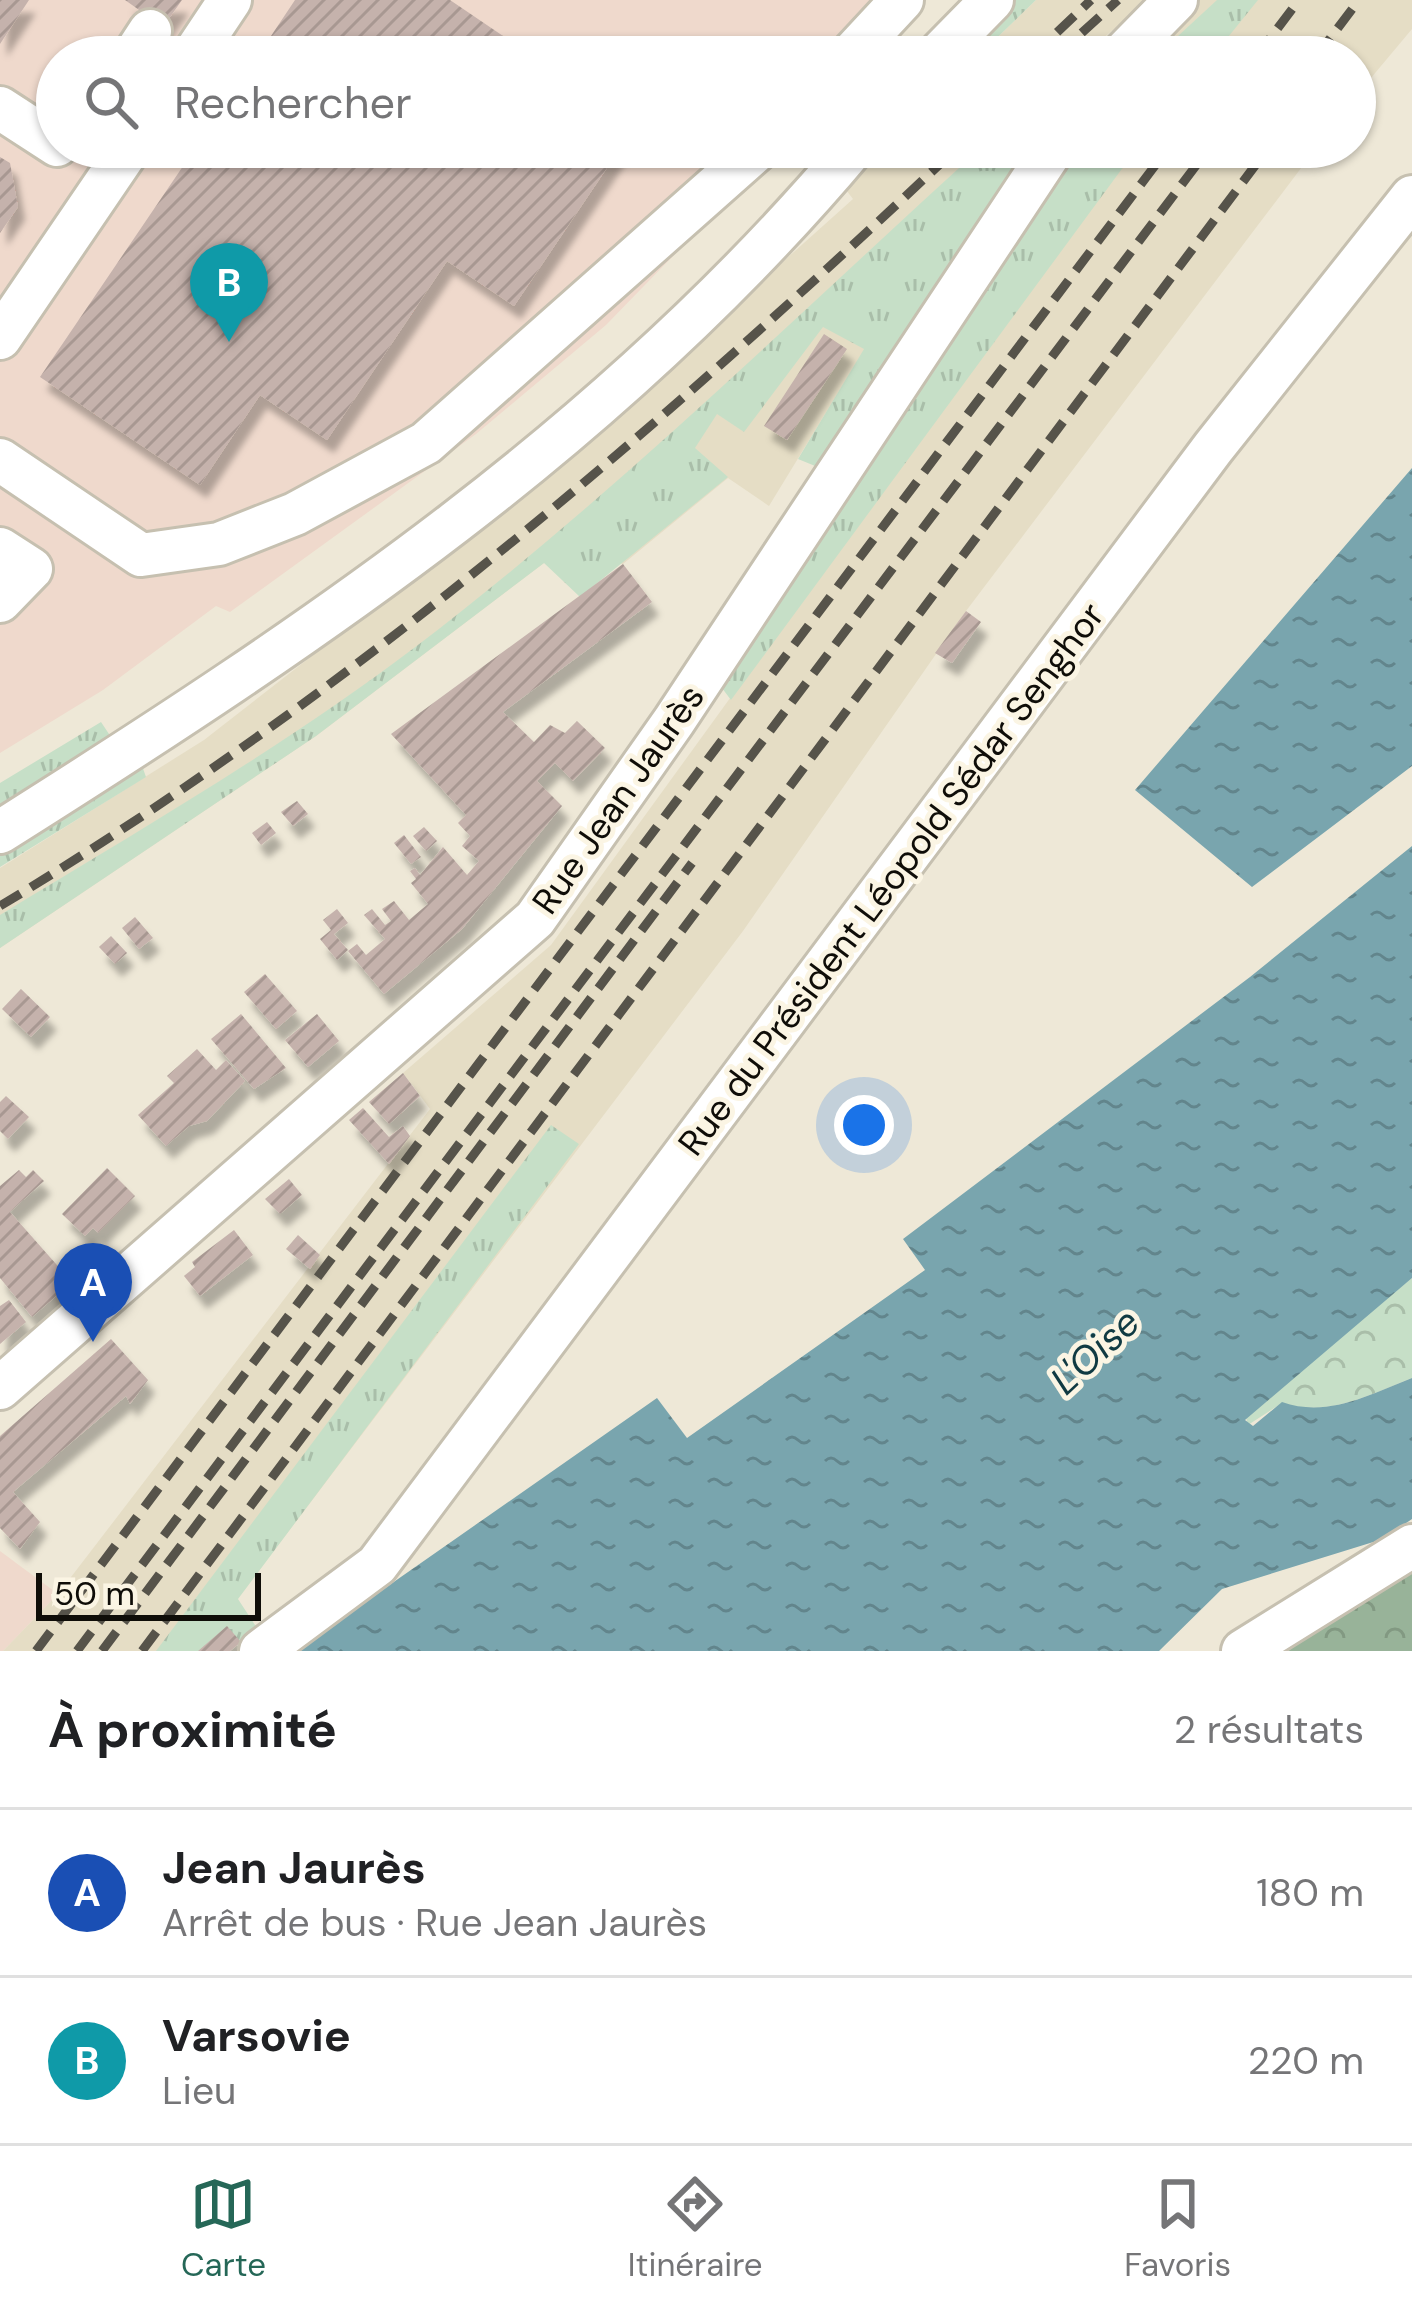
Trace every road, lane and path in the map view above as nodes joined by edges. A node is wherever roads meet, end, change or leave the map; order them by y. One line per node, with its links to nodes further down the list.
1 (230, 0): 5 (street)
2 (902, 0): 6 (street)
3 (992, 0): 7 (street)
4 (1176, 0): 8 (street)
5 (205, 36)
6 (869, 36)
7 (957, 36)
8 (1141, 36)
9 (0, 108): 10 (street)
10 (36, 130)
11 (116, 168): 16 (street)
12 (736, 168): 17 (street)
13 (835, 168): 20 (street)
14 (1039, 168): 21 (street, Rue Jean Jaurès)
15 (1412, 197): 23 (street, Rue du Président Léopold Sédar Senghor)
16 (0, 338)
17 (0, 460)
18 (0, 549): 19 (street)
19 (0, 601)
20 (0, 832)
21 (0, 1388)
22 (1412, 1546): 24 (street)
23 (261, 1651)
24 (1243, 1651)

